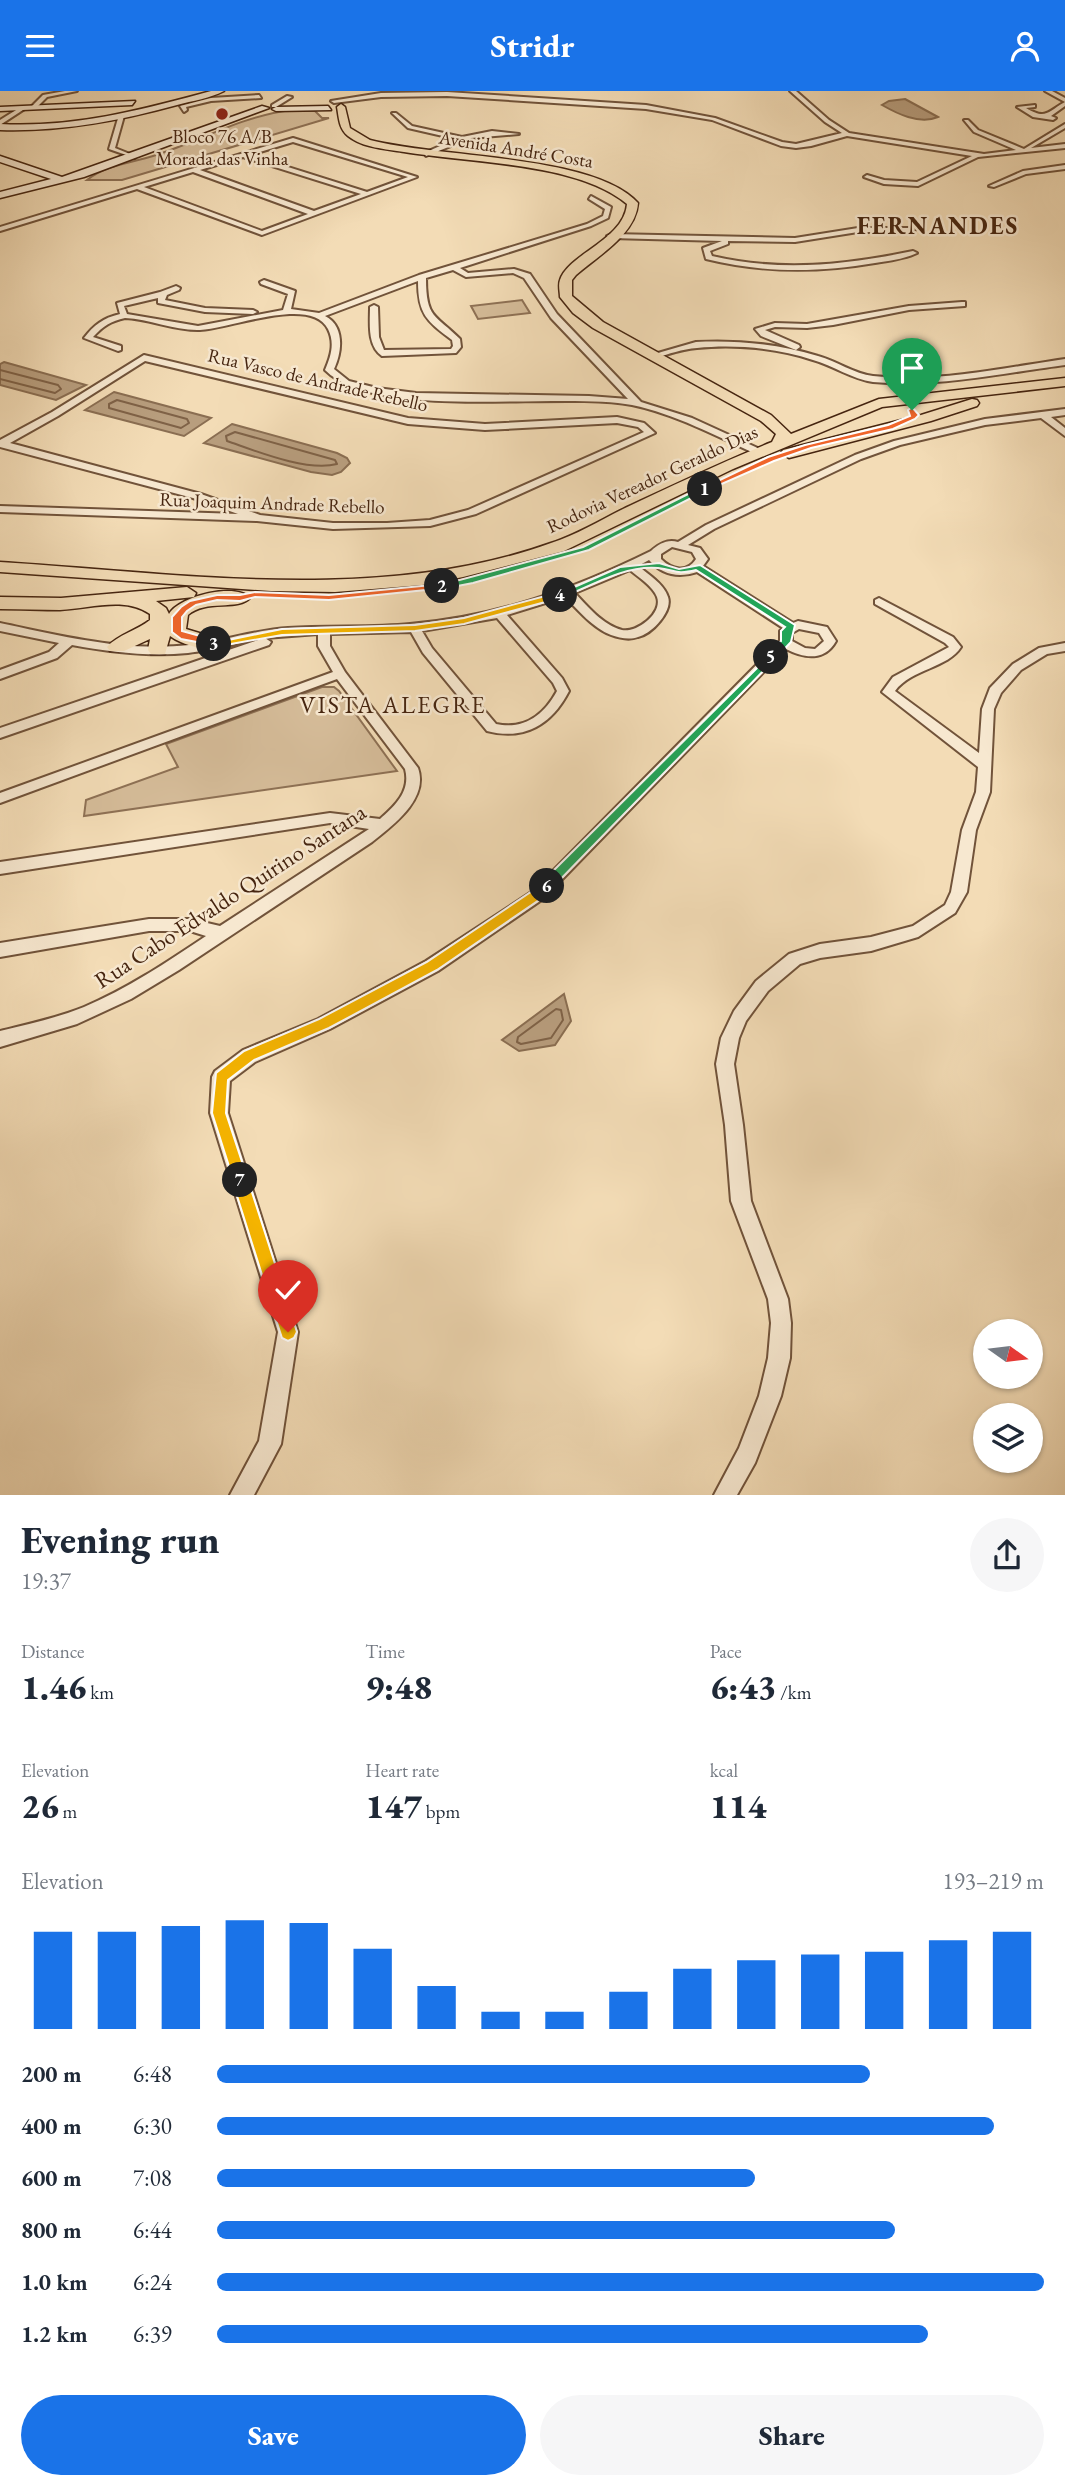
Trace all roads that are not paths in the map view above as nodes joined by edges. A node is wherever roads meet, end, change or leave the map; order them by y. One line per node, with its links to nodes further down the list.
1 (74, 91): 12 (street)
2 (220, 91): 9 (street)
3 (330, 91): 10 (main road, Avenida André Costa)
4 (793, 91): 30 (street)
5 (1048, 91): 8 (street)
6 (259, 97): 9 (street)
7 (289, 97): 14 (street)
8 (1065, 102): 23 (street)
9 (171, 105): 13 (street); 13 (street); 17 (street)
10 (334, 106): 14 (street); 21 (street); 36 (main road, Avenida André Costa)
11 (1033, 106): 23 (street)
12 (38, 107): 13 (street); 15 (street)
13 (142, 107): 20 (street)
14 (271, 107): 17 (street)
15 (23, 108): 16 (street); 27 (street)
16 (0, 109)
17 (245, 109): 39 (street)
18 (720, 113): 21 (street)
19 (394, 114): 32 (street)
20 (121, 116): 27 (street); 39 (street)
21 (698, 116): 26 (street)
22 (731, 117): 26 (street)
23 (1051, 118): 24 (street)
24 (1065, 118)
25 (966, 121): 35 (street)
26 (722, 122): 30 (street)
27 (0, 125)
28 (1065, 126): 35 (street)
29 (516, 134): 32 (street)
30 (847, 134): 31 (street)
31 (862, 137): 33 (street); 38 (street)
32 (461, 138): 36 (street)
33 (864, 146)
34 (1065, 146): 35 (street)
35 (1021, 151): 38 (street); 43 (street)
36 (426, 154): 54 (main road, Avenida André Costa)
37 (243, 155): 42 (street); 48 (street); 48 (street)
38 (981, 156): 44 (street)
39 (133, 157): 45 (street)
40 (0, 159): 45 (street)
41 (1065, 167): 43 (street)
42 (193, 170): 47 (street); 51 (street)
43 (1025, 172): 46 (street)
44 (867, 177)
45 (62, 180): 49 (street)
46 (992, 186)
47 (137, 187): 51 (street); 52 (street)
48 (366, 194): 51 (street)
49 (0, 195)
50 (591, 198): 57 (street)
51 (315, 213)
52 (0, 229)
53 (911, 230): 55 (street)
54 (611, 236): 55 (street); 70 (main road, Avenida André Costa)
55 (743, 238): 56 (street)
56 (914, 253)
57 (454, 267): 58 (street); 75 (street)
58 (422, 277): 63 (street); 67 (street)
59 (264, 282): 64 (street)
60 (176, 288): 61 (street)
61 (163, 293): 65 (street); 66 (street)
62 (962, 304): 69 (street)
63 (374, 307)
64 (286, 311): 65 (street); 67 (street)
65 (276, 313): 66 (street)
66 (124, 315): 68 (street)
67 (320, 315): 75 (street)
68 (118, 348)
69 (794, 353): 70 (street); 71 (street)
70 (654, 355): 78 (main road, Avenida André Costa)
71 (1065, 362)
72 (1065, 382): 74 (main road, Rodovia Vereador Geraldo Dias)
73 (1065, 388): 80 (main road, Rodovia Vereador Geraldo Dias)
74 (879, 403): 79 (main road, Rodovia Vereador Geraldo Dias); 80 (main road)
75 (638, 405): 85 (street)
76 (1065, 412): 77 (street)
77 (1042, 415): 82 (street); 90 (street)
78 (766, 418): 79 (main road, Avenida André Costa); 84 (main road)
79 (822, 425): 84 (main road, Rodovia Vereador Geraldo Dias)
80 (890, 427): 100 (main road, Rodovia Vereador Geraldo Dias)
81 (650, 433): 83 (street, Rua Vasco de Andrade Rebello); 89 (street, Rua Joaquim Andrade Rebello)
82 (1065, 433)
83 (1, 443): 86 (street)
84 (779, 444): 85 (main road, Rodovia Vereador Geraldo Dias)
85 (759, 452): 98 (main road, Rodovia Vereador Geraldo Dias)
86 (197, 496): 88 (street); 89 (street)
87 (0, 509): 88 (street, Rua Joaquim Andrade Rebello)
88 (179, 516): 89 (street, Rua Joaquim Andrade Rebello)
89 (257, 518)
90 (710, 527): 91 (street); 92 (street)
91 (682, 544): 92 (street); 93 (street)
92 (696, 550): 96 (street)
93 (655, 553): 94 (street); 97 (street)
94 (659, 565): 96 (street); 97 (street)
95 (0, 567): 98 (main road, Rodovia Vereador Geraldo Dias)
96 (697, 567): 107 (street)
97 (629, 569): 99 (street); 99 (street)
98 (85, 572): 103 (main road)
99 (568, 593): 104 (street)
100 (255, 595): 101 (main road, Rodovia Vereador Geraldo Dias); 112 (main road)
101 (116, 598): 103 (main road, Rodovia Vereador Geraldo Dias); 105 (main road)
102 (879, 602): 122 (street)
103 (7, 604)
104 (498, 612): 108 (street); 108 (street)
105 (160, 622): 113 (main road); 116 (main road)
106 (0, 627): 111 (street)
107 (791, 627): 115 (street); 115 (street)
108 (415, 628): 109 (street)
109 (324, 631): 110 (street); 118 (street, Rua Cabo Edvaldo Quirino Santana)
110 (282, 632): 112 (street); 117 (street)
111 (69, 641): 113 (street); 119 (street)
112 (210, 646): 116 (street); 117 (street)
113 (117, 647): 116 (street)
114 (1065, 647): 122 (street)
115 (780, 648): 129 (street)
116 (166, 650): 120 (street)
117 (197, 666): 120 (street)
118 (340, 674): 123 (street); 124 (street, Rua Cabo Edvaldo Quirino Santana)
119 (0, 675)
120 (164, 677): 121 (street)
121 (0, 733)
122 (986, 766): 130 (street)
123 (0, 798)
124 (382, 825): 125 (street); 126 (street, Rua Cabo Edvaldo Quirino Santana)
125 (0, 868)
126 (220, 933): 127 (street); 128 (street, Rua Cabo Edvaldo Quirino Santana)
127 (0, 950)
128 (0, 1039)
129 (241, 1495)
130 (725, 1495)

